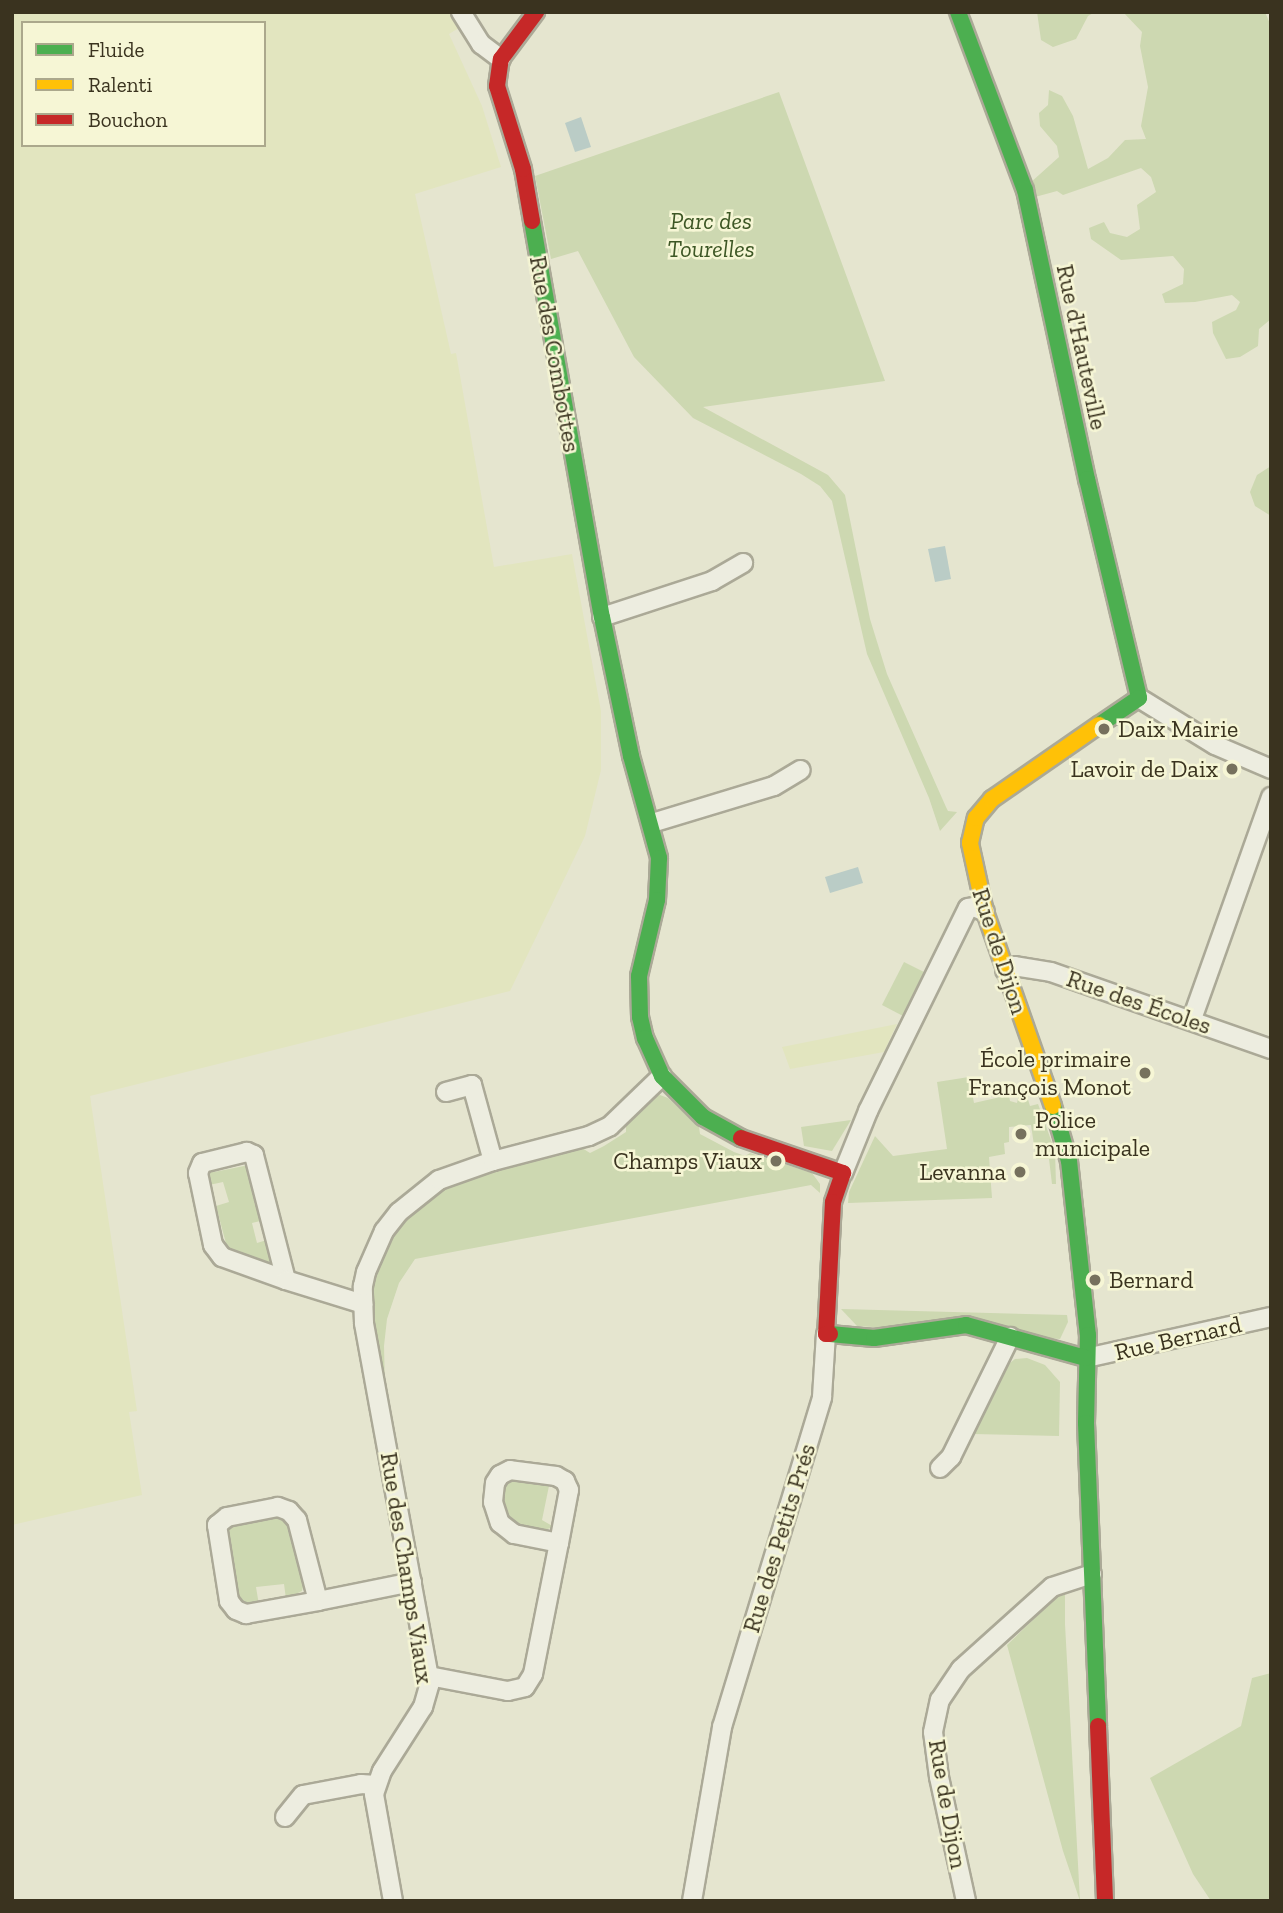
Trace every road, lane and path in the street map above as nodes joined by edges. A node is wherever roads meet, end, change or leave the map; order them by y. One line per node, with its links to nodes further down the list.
1 (461, 12): 4 (street)
2 (536, 12): 4 (street)
3 (958, 12): 7 (street, Rue d'Hauteville)
4 (501, 59): 6 (street, Rue des Combottes)
5 (743, 563): 6 (street)
6 (601, 617): 11 (street, Rue des Combottes)
7 (1139, 698): 8 (street); 12 (street, Rue de Dijon)
8 (1271, 768)
9 (801, 770): 11 (street)
10 (1271, 797): 14 (street)
11 (652, 823): 16 (street, Rue des Combottes)
12 (985, 912): 13 (street, Rue de Dijon); 19 (street)
13 (1005, 970): 14 (street, Rue des Écoles); 25 (street, Rue de Dijon)
14 (1192, 1019): 15 (street, Rue des Écoles)
15 (1271, 1049)
16 (662, 1076): 18 (street, Rue des Champs Viaux); 19 (street, Rue des Combottes)
17 (446, 1092): 18 (street)
18 (493, 1161): 21 (street, Rue des Champs Viaux)
19 (842, 1173): 23 (street, Rue des Petits Prés)
20 (286, 1280): 20 (street); 21 (street)
21 (363, 1304): 29 (street, Rue des Champs Viaux)
22 (1271, 1317): 25 (street, Rue Bernard)
23 (826, 1334): 24 (street); 35 (street, Rue des Petits Prés)
24 (1010, 1336): 25 (street); 26 (street)
25 (1086, 1358): 28 (street, Rue de Dijon)
26 (940, 1468)
27 (559, 1543): 27 (street); 31 (street)
28 (1092, 1574): 36 (street, Rue de Dijon); 37 (street, Rue de Dijon)
29 (412, 1581): 30 (street); 31 (street, Rue des Champs Viaux)
30 (318, 1601): 30 (street)
31 (429, 1676): 32 (street, Rue des Champs Viaux)
32 (376, 1785): 33 (street); 34 (street)
33 (285, 1817)
34 (393, 1901)
35 (692, 1901)
36 (966, 1901)
37 (1105, 1901)

